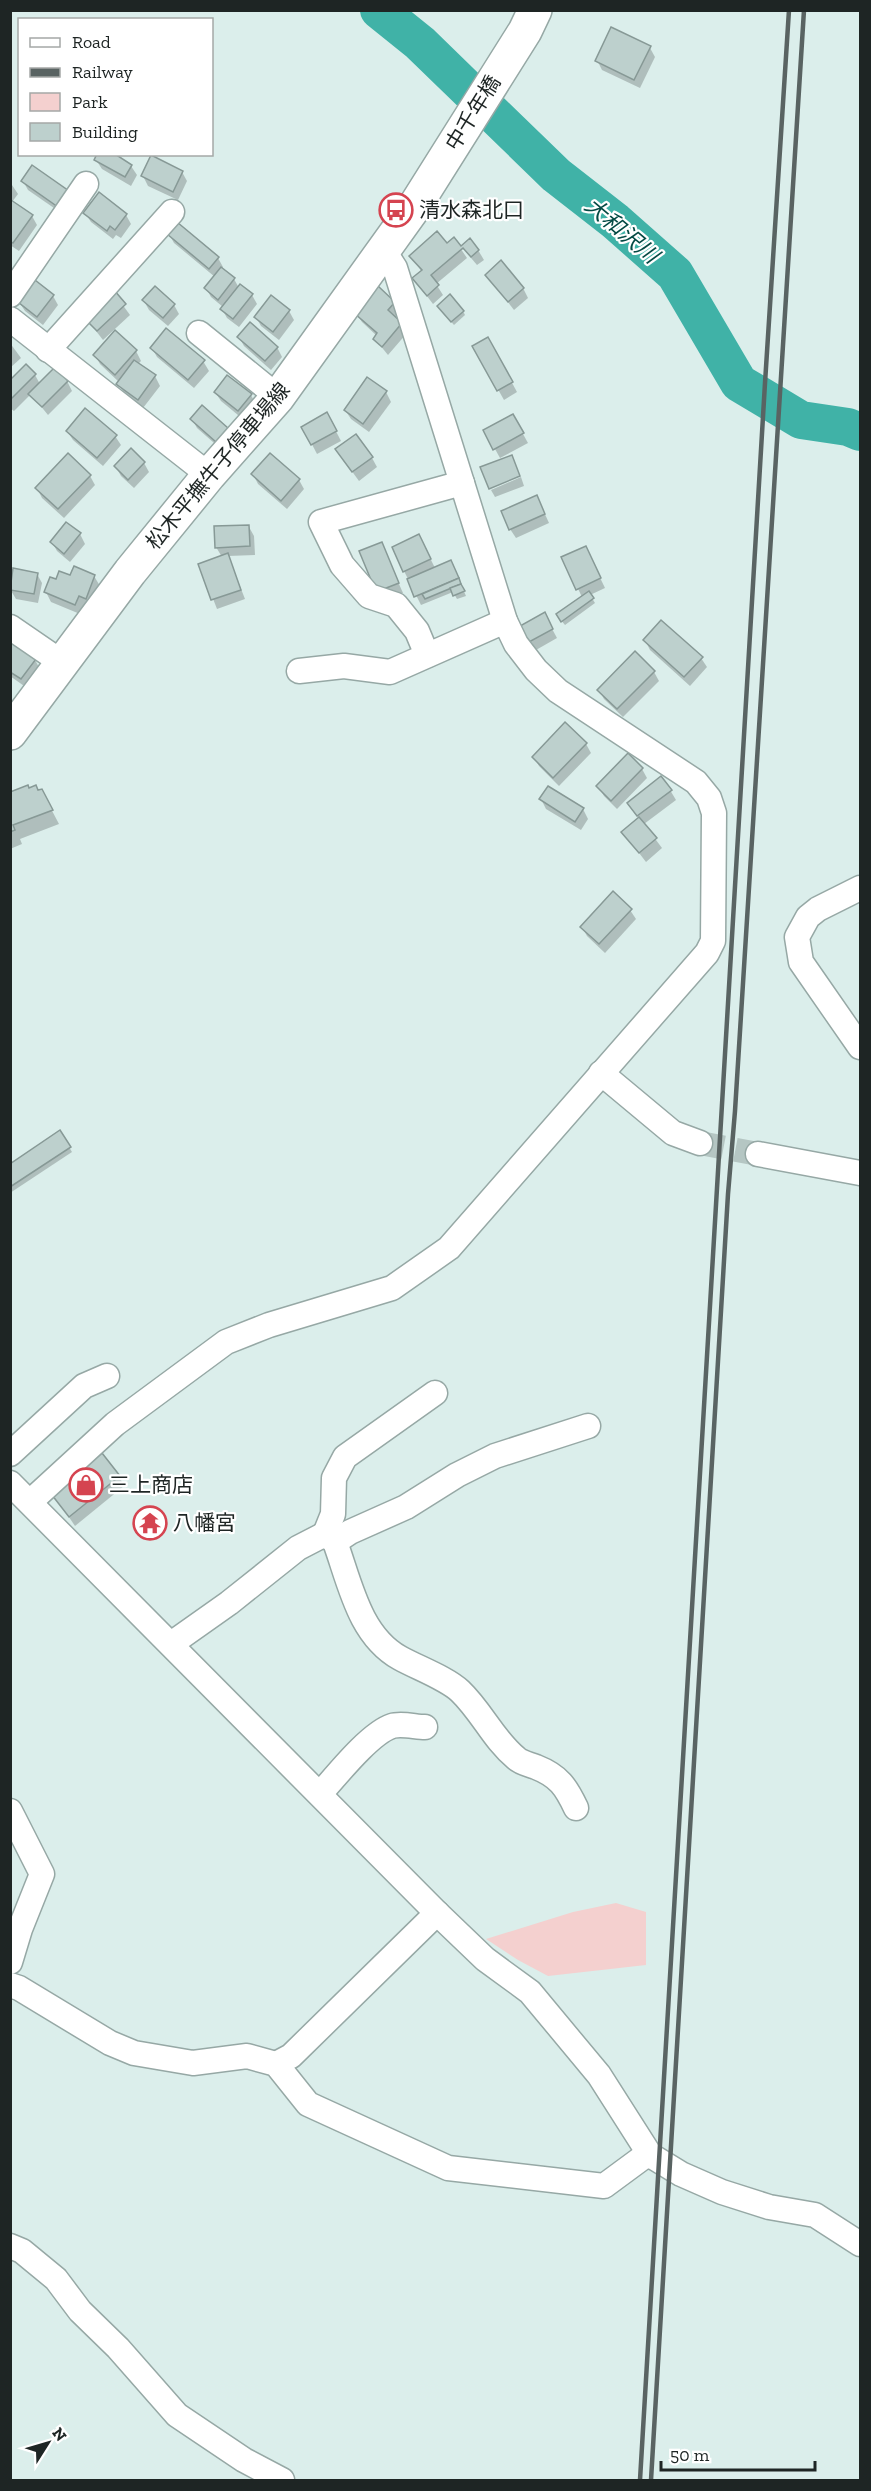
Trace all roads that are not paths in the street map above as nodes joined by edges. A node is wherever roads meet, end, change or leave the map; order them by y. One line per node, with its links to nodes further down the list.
1 (530, 21): 3 (main road, 中千年橋)
2 (86, 184): 6 (street)
3 (421, 195): 5 (main road, 松木平撫牛子停車場線)
4 (172, 212): 9 (street)
5 (384, 251): 10 (main road, 松木平撫牛子停車場線); 12 (street)
6 (10, 295)
7 (10, 319): 9 (street)
8 (199, 333): 10 (street)
9 (48, 350): 11 (street)
10 (278, 397): 11 (main road, 松木平撫牛子停車場線)
11 (209, 475): 16 (main road, 松木平撫牛子停車場線)
12 (462, 483): 13 (street); 15 (street)
13 (506, 621): 15 (street); 21 (street)
14 (10, 627): 16 (street)
15 (427, 655): 17 (street)
16 (61, 662): 18 (main road, 松木平撫牛子停車場線)
17 (299, 670)
18 (10, 733)
19 (861, 888): 20 (street)
20 (861, 1047)
21 (601, 1073): 22 (street); 30 (street)
22 (700, 1143)
23 (758, 1155): 24 (street)
24 (861, 1173)
25 (107, 1376): 28 (street)
26 (435, 1393): 31 (street)
27 (588, 1426): 31 (street)
28 (10, 1454)
29 (10, 1483): 30 (street)
30 (31, 1502): 32 (street)
31 (330, 1538): 32 (street); 35 (street)
32 (171, 1644): 34 (street)
33 (425, 1727): 34 (street)
34 (320, 1794): 37 (street)
35 (576, 1808)
36 (10, 1811): 38 (street)
37 (436, 1913): 40 (street); 41 (street)
38 (10, 1962)
39 (10, 1985): 40 (street)
40 (276, 2064): 41 (street)
41 (650, 2155): 42 (street)
42 (861, 2244)
43 (10, 2246): 44 (street)
44 (282, 2481)

